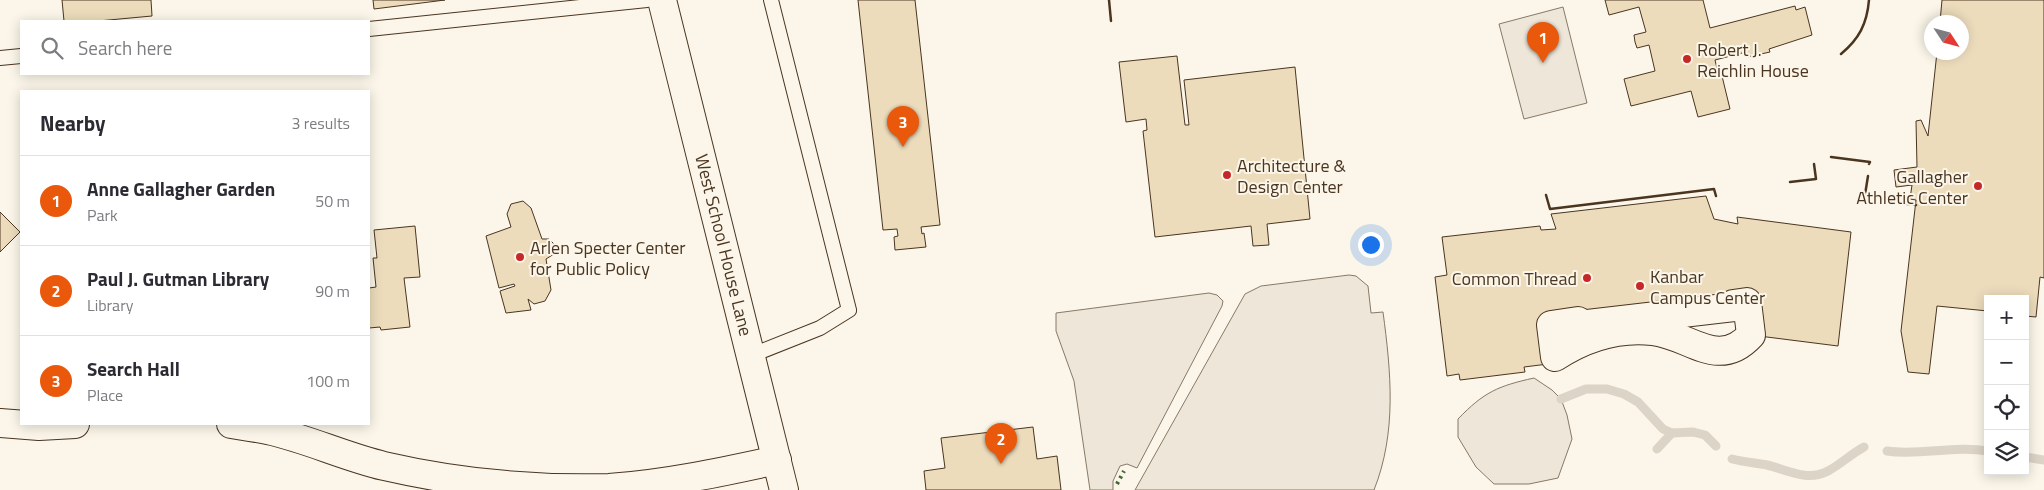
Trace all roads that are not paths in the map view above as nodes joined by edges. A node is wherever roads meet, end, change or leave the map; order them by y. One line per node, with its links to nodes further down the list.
1 (647, 0): 4 (lane)
2 (662, 0): 8 (street, West School House Lane)
3 (771, 0): 8 (lane)
4 (370, 29)
5 (20, 56): 6 (lane)
6 (0, 58)
7 (1733, 304): 7 (street)
8 (752, 356): 14 (street, West School House Lane)
9 (0, 423): 10 (street)
10 (20, 425)
11 (26, 425): 12 (street)
12 (57, 425)
13 (237, 425): 14 (street)
14 (777, 460): 15 (street, West School House Lane)
15 (784, 490)

